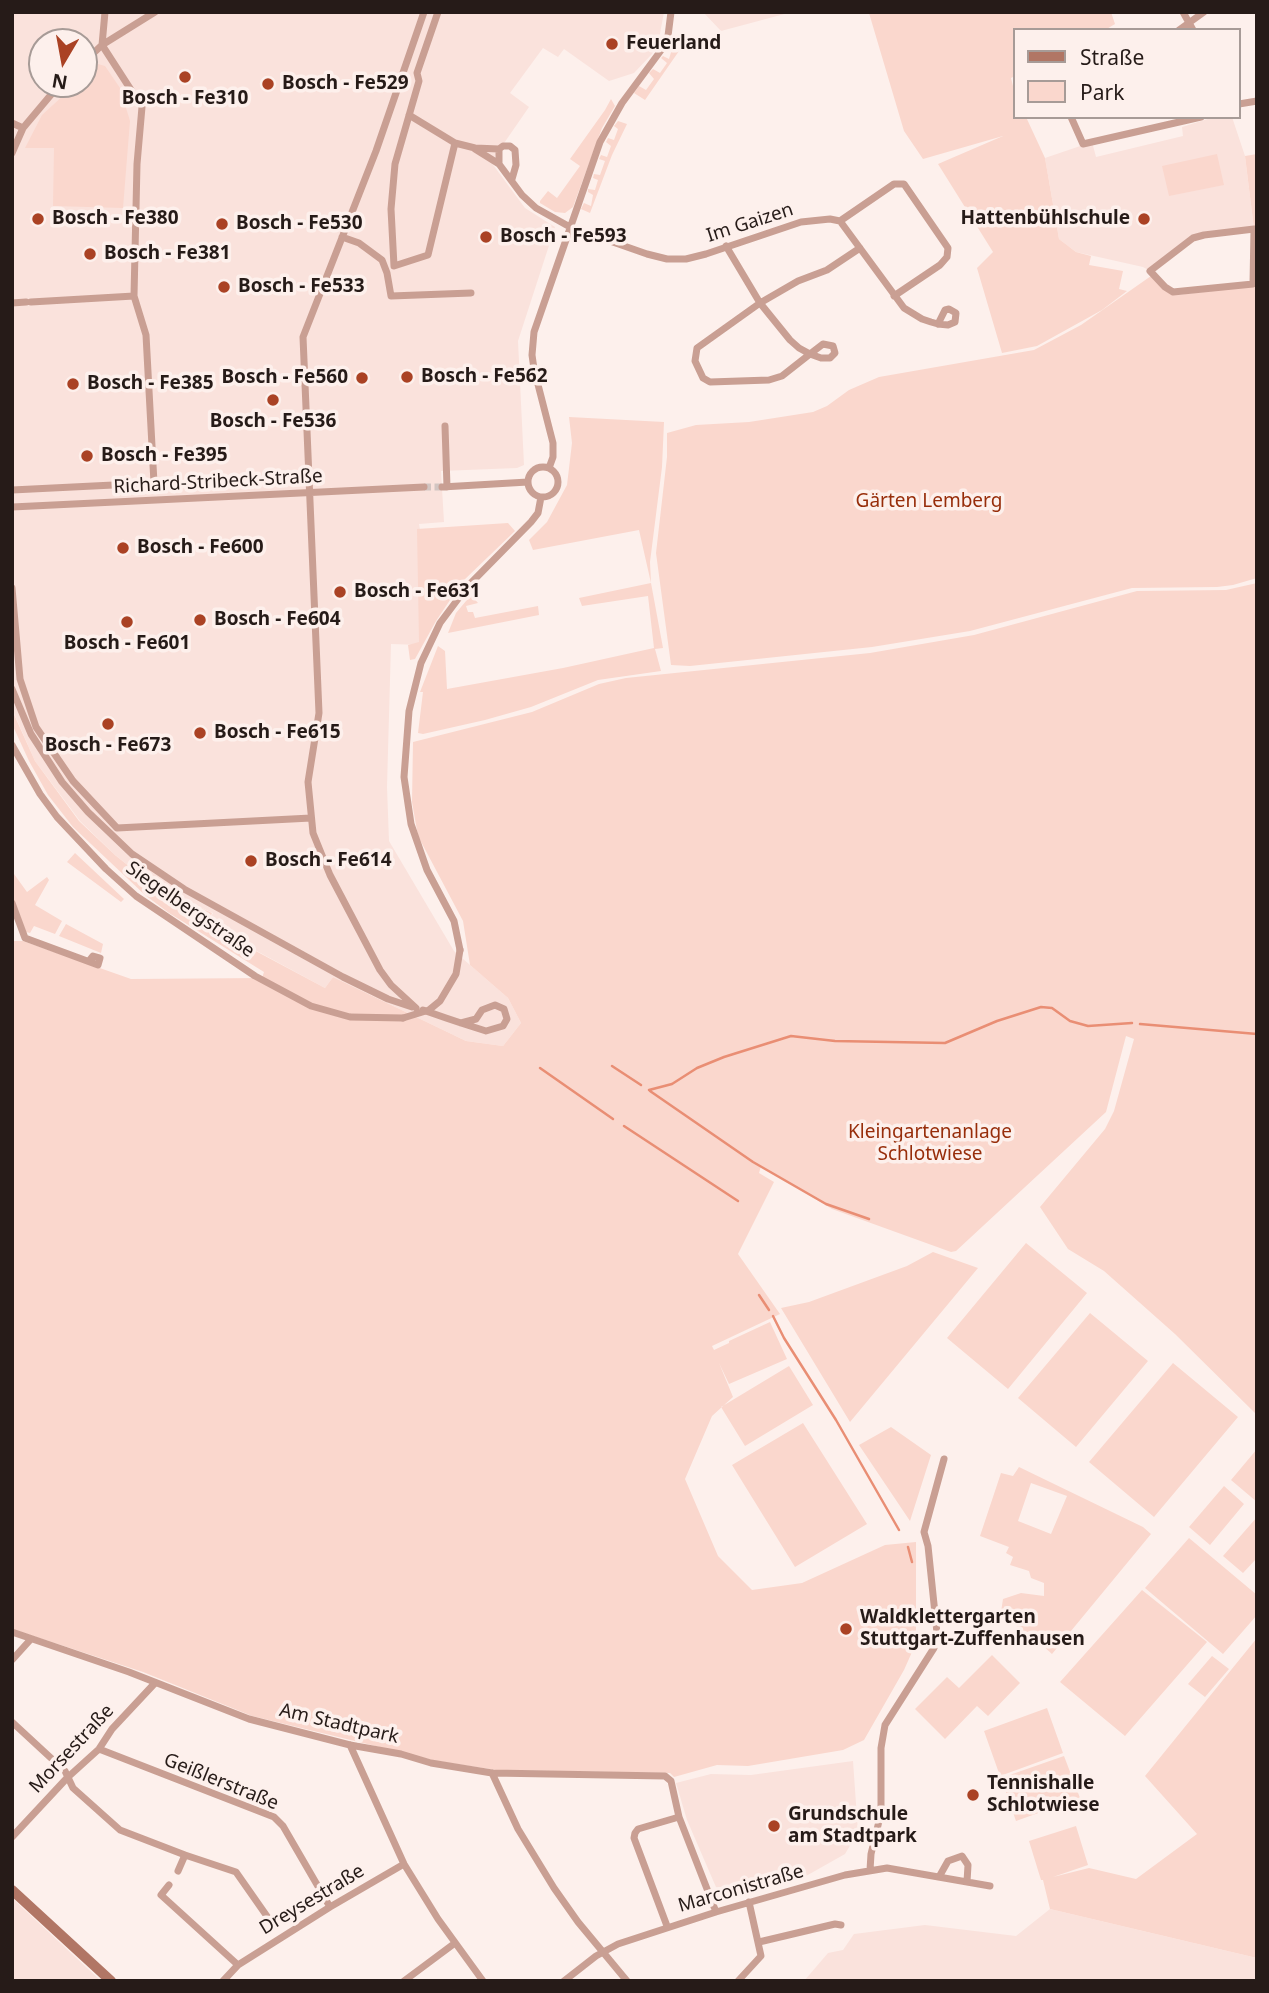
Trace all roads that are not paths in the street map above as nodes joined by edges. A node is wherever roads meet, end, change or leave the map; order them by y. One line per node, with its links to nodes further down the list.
1 (105, 12): 11 (street)
2 (155, 12): 11 (street)
3 (424, 12): 28 (street)
4 (438, 12): 14 (street)
5 (670, 12): 26 (street)
6 (1183, 12): 8 (street)
7 (1203, 12): 8 (street)
8 (1188, 21): 9 (street); 10 (street)
9 (1181, 28)
10 (1192, 28)
11 (102, 45): 12 (street); 32 (street)
12 (98, 49)
13 (48, 98): 18 (street)
14 (409, 115): 19 (street); 19 (street)
15 (1072, 119): 16 (street)
16 (1192, 119)
17 (12, 123): 18 (street)
18 (23, 128): 22 (street)
19 (455, 143): 20 (street)
20 (475, 148): 21 (street); 23 (street, Im Gaizen)
21 (499, 149): 23 (street); 24 (street)
22 (12, 153)
23 (499, 164): 24 (street, Im Gaizen)
24 (512, 180): 26 (street, Im Gaizen)
25 (840, 221): 29 (street, Im Gaizen); 30 (street); 33 (street)
26 (570, 227): 29 (street, Im Gaizen); 38 (street)
27 (1255, 229): 27 (street)
28 (342, 237): 31 (street); 42 (street)
29 (726, 246): 35 (street)
30 (860, 248): 33 (street); 35 (street)
31 (471, 293)
32 (134, 296): 34 (street); 41 (street)
33 (894, 296): 36 (street)
34 (12, 303)
35 (760, 303): 35 (street)
36 (939, 324)
37 (445, 426): 39 (street)
38 (549, 468): 39 (street); 43 (street)
39 (528, 482): 43 (street)
40 (424, 487): 42 (street, Richard-Stribeck-Straße)
41 (12, 491)
42 (311, 494): 44 (street, Richard-Stribeck-Straße); 48 (street)
43 (541, 497): 47 (street, Siegelbergstraße, bridge)
44 (12, 507)
45 (12, 588): 48 (street)
46 (12, 689): 51 (street)
47 (12, 746)
48 (310, 818): 51 (street)
49 (12, 903): 50 (street)
50 (89, 961)
51 (416, 1008): 52 (street)
52 (461, 1023): 52 (street)
53 (944, 1459): 67 (street)
54 (12, 1632): 55 (street, Am Stadtpark)
55 (31, 1639): 56 (street); 57 (street, Am Stadtpark)
56 (12, 1660)
57 (155, 1683): 59 (street, Am Stadtpark); 60 (street, Morsestraße)
58 (12, 1723): 62 (street)
59 (350, 1745): 61 (street, Am Stadtpark); 66 (street)
60 (99, 1749): 62 (street, Morsestraße); 73 (street, Geißlerstraße)
61 (492, 1773): 63 (street, Am Stadtpark); 80 (street)
62 (67, 1778): 64 (street, Morsestraße); 65 (street)
63 (679, 1818): 74 (street); 77 (street)
64 (12, 1838)
65 (185, 1855): 75 (street); 81 (street)
66 (404, 1864): 73 (street, Dreysestraße); 79 (street)
67 (870, 1870): 68 (street, Marconistraße); 72 (street, Marconistraße)
68 (939, 1877): 69 (street, Marconistraße); 69 (street)
69 (967, 1882): 70 (street, Marconistraße)
70 (990, 1886)
71 (12, 1890): 82 (main road)
72 (749, 1902): 74 (street, Marconistraße); 78 (street)
73 (330, 1907): 81 (street, Dreysestraße)
74 (716, 1912): 77 (street, Marconistraße)
75 (271, 1922)
76 (841, 1925): 78 (street)
77 (667, 1926): 80 (street, Marconistraße)
78 (759, 1942): 88 (street)
79 (455, 1944): 84 (street); 85 (street)
80 (603, 1952): 86 (street, Marconistraße); 87 (street)
81 (238, 1965): 83 (street, Dreysestraße)
82 (111, 1981)
83 (223, 1981)
84 (404, 1981)
85 (483, 1981)
86 (564, 1981)
87 (627, 1981)
88 (738, 1981)

